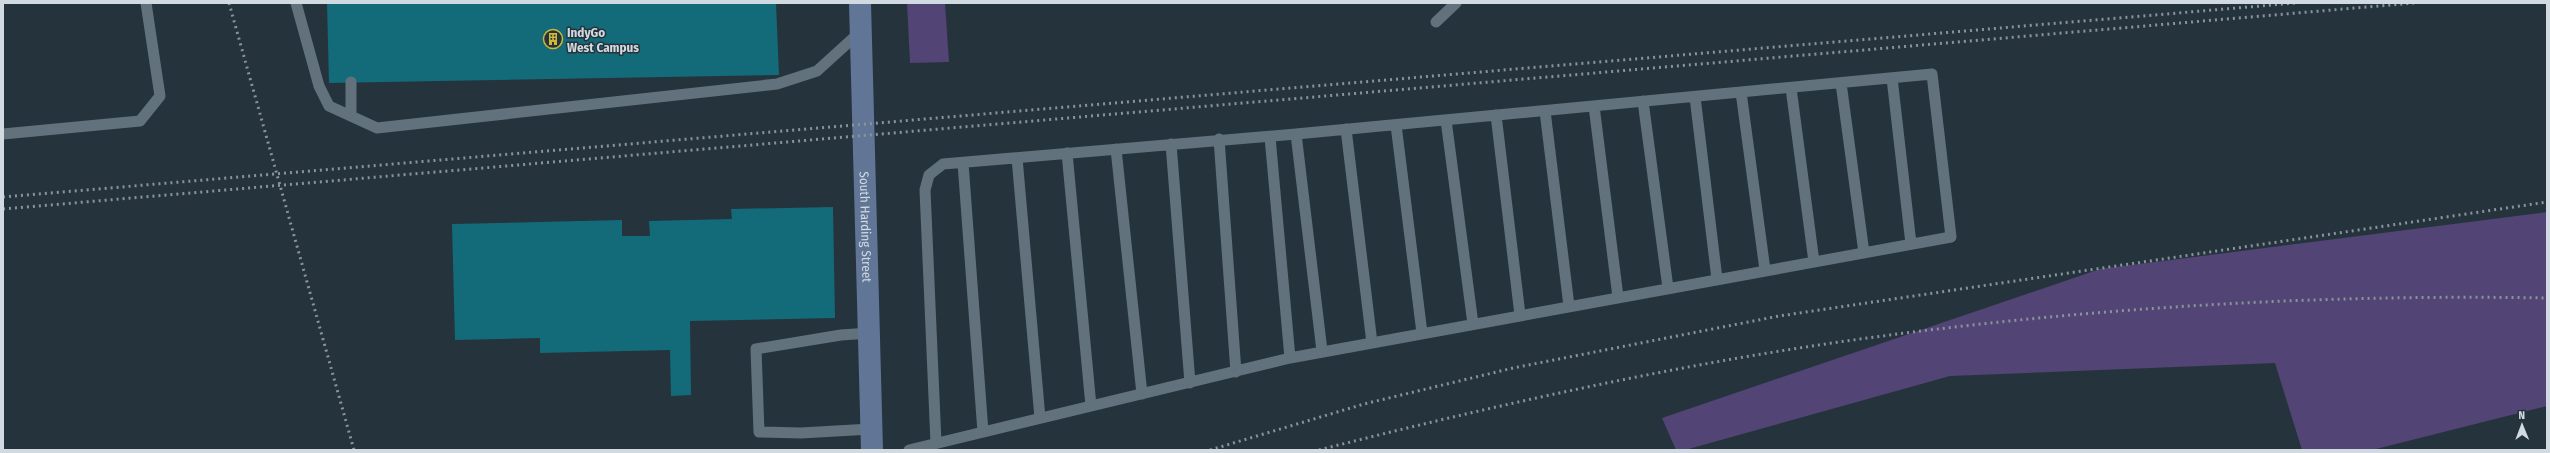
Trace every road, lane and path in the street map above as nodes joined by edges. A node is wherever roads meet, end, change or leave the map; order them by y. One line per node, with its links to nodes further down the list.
1 (146, 3): 21 (lane)
2 (296, 3): 16 (lane)
3 (860, 3): 6 (street, South Harding Street)
4 (1456, 3): 5 (lane)
5 (1436, 22)
6 (861, 30): 16 (lane); 40 (street, South Harding Street)
7 (1892, 78): 9 (lane); 30 (lane); 30 (lane)
8 (351, 82): 16 (lane)
9 (1842, 83): 10 (lane); 31 (lane)
10 (1792, 88): 11 (lane); 32 (lane)
11 (1741, 92): 12 (lane); 33 (lane)
12 (1695, 96): 13 (lane); 34 (lane)
13 (1643, 101): 14 (lane); 35 (lane)
14 (1594, 106): 15 (lane); 36 (lane)
15 (1545, 111): 17 (lane); 37 (lane)
16 (351, 115)
17 (1496, 115): 18 (lane); 38 (lane)
18 (1446, 120): 19 (lane); 39 (lane)
19 (1396, 125): 20 (lane); 41 (lane)
20 (1346, 129): 22 (lane); 42 (lane)
21 (3, 134)
22 (1296, 134): 23 (lane); 43 (lane)
23 (1270, 137): 24 (lane); 44 (lane)
24 (1219, 139): 25 (lane); 45 (lane)
25 (1171, 144): 26 (lane); 46 (lane)
26 (1116, 149): 27 (lane); 47 (lane)
27 (1067, 153): 28 (lane); 48 (lane)
28 (1017, 158): 29 (lane); 49 (lane)
29 (963, 163): 50 (lane); 52 (lane)
30 (1911, 244): 31 (lane)
31 (1864, 253): 32 (lane)
32 (1814, 262): 33 (lane)
33 (1765, 270): 34 (lane)
34 (1717, 279): 35 (lane)
35 (1668, 288): 36 (lane)
36 (1618, 297): 37 (lane)
37 (1569, 306): 38 (lane)
38 (1520, 315): 39 (lane)
39 (1473, 324): 41 (lane)
40 (870, 333): 51 (street, South Harding Street); 51 (lane)
41 (1422, 333): 42 (lane)
42 (1372, 343): 43 (lane)
43 (1322, 351): 44 (lane)
44 (1290, 358): 45 (lane)
45 (1236, 372): 46 (lane)
46 (1190, 383): 47 (lane)
47 (1142, 394): 48 (lane)
48 (1090, 406): 49 (lane)
49 (1040, 418): 50 (lane)
50 (983, 432): 52 (lane)
51 (872, 440)
52 (936, 443): 53 (lane)
53 (909, 450)

